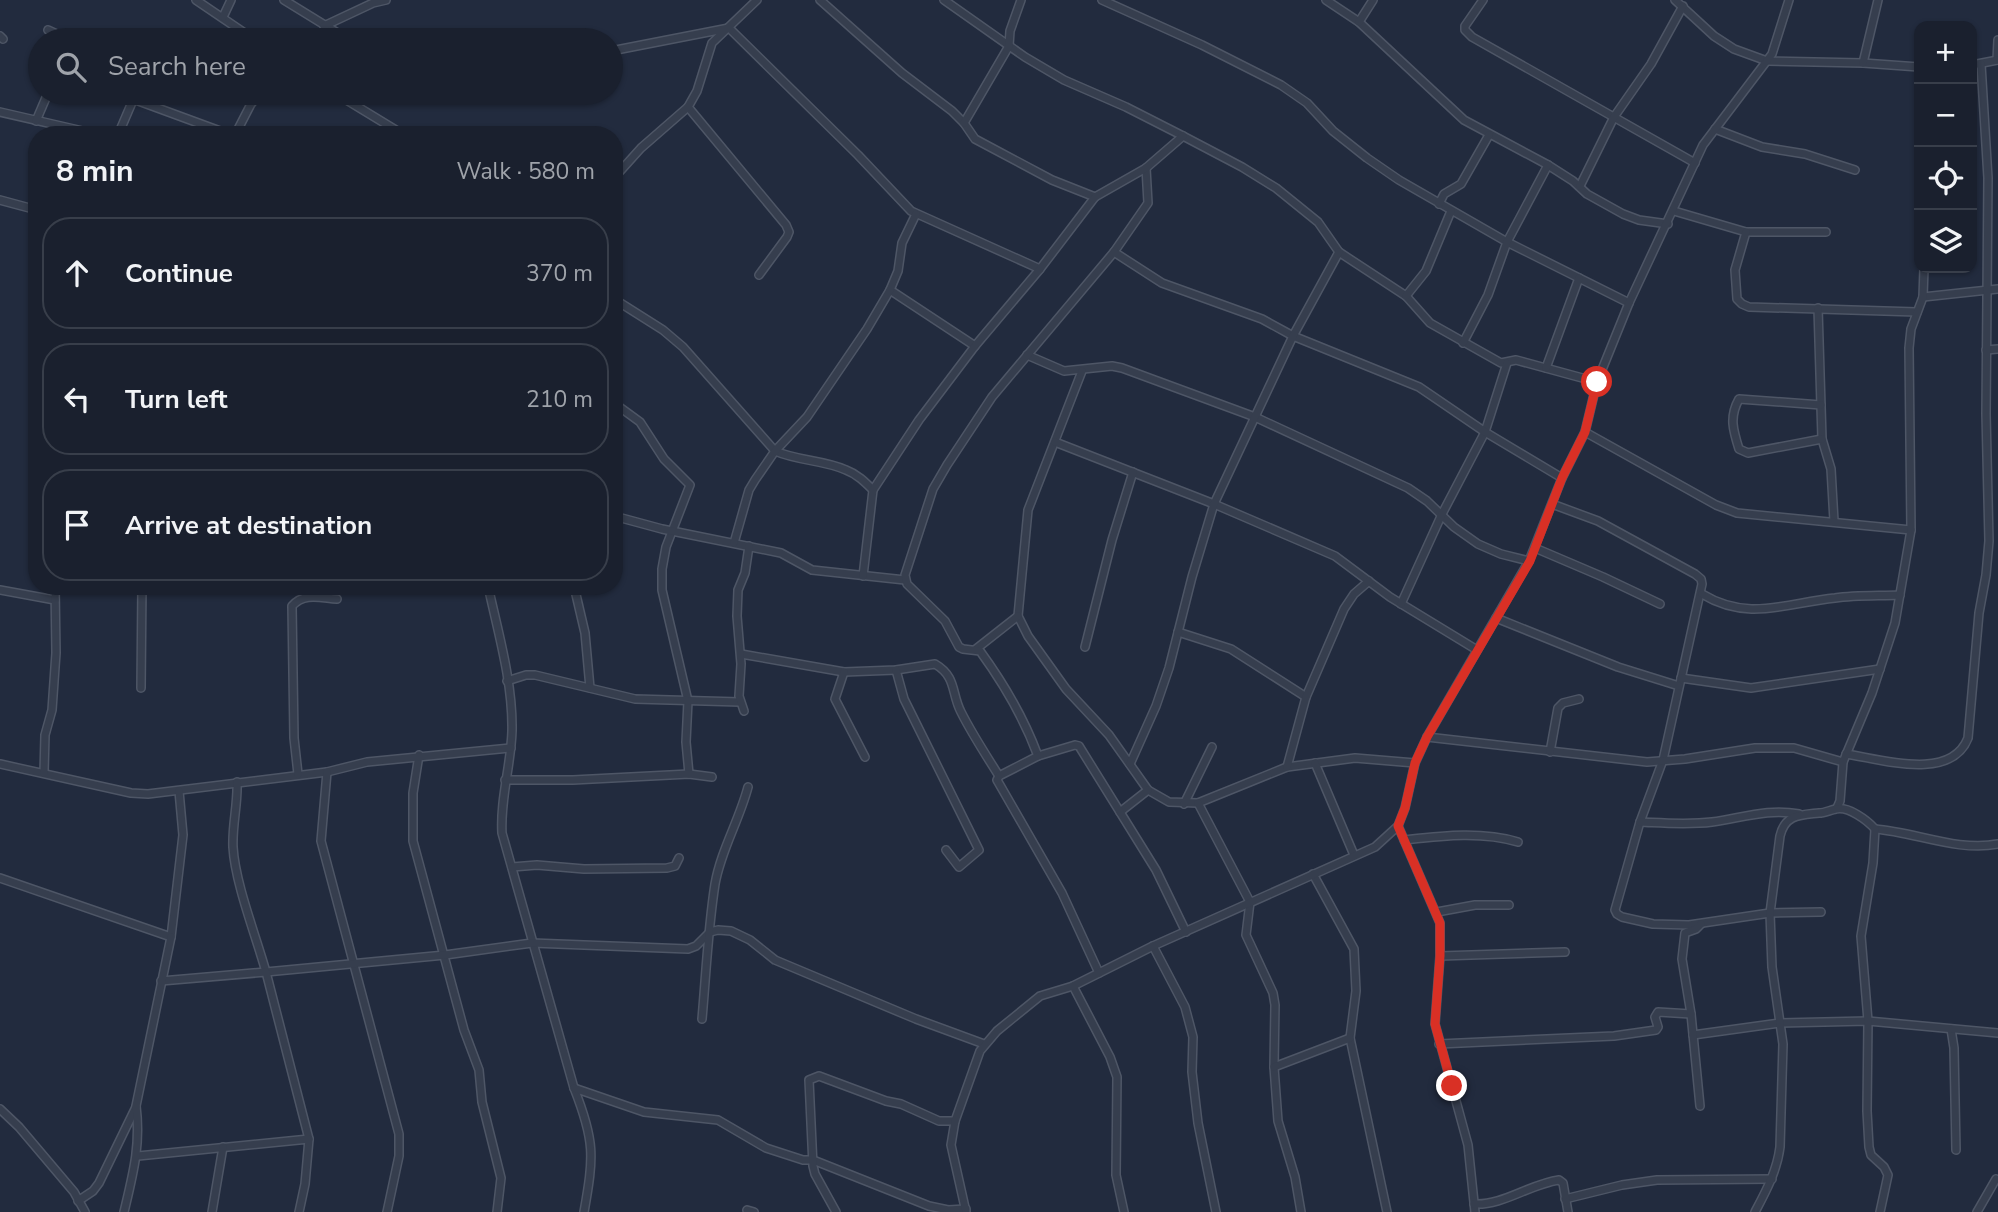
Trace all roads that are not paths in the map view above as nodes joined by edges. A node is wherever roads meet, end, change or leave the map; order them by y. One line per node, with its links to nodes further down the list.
1 (196, 0): 18 (street)
2 (231, 0): 18 (street)
3 (284, 0): 20 (street)
4 (386, 0): 16 (street)
5 (757, 0): 23 (street)
6 (820, 0): 42 (street)
7 (944, 0): 25 (street)
8 (1021, 0): 25 (street)
9 (1101, 0): 61 (street)
10 (1326, 0): 19 (street)
11 (1373, 0): 19 (street)
12 (1483, 0): 40 (street)
13 (1675, 0): 17 (street)
14 (1789, 0): 28 (street)
15 (1878, 0): 29 (street)
16 (373, 1): 20 (street)
17 (1683, 6): 28 (street); 40 (street)
18 (223, 17): 21 (street)
19 (1359, 22): 49 (street)
20 (324, 26): 22 (street)
21 (238, 28)
22 (328, 28)
23 (729, 28): 26 (street); 38 (street); 65 (street)
24 (1998, 40): 27 (street)
25 (1009, 46): 42 (street); 50 (street)
26 (623, 49)
27 (1997, 60): 31 (street)
28 (1767, 61): 29 (street); 48 (street)
29 (1863, 63): 32 (street)
30 (1977, 65): 31 (street)
31 (1981, 65): 57 (street)
32 (1914, 67)
33 (43, 105): 41 (street)
34 (131, 105): 44 (street)
35 (158, 105): 45 (street)
36 (250, 105): 46 (street)
37 (355, 105): 47 (street)
38 (688, 107): 53 (street); 74 (street)
39 (0, 112): 41 (street)
40 (1614, 117): 51 (street); 58 (street)
41 (36, 121): 43 (street)
42 (964, 123): 59 (street)
43 (59, 126)
44 (122, 126)
45 (210, 126)
46 (238, 126)
47 (389, 126)
48 (1715, 129): 51 (street); 55 (street)
49 (1489, 135): 52 (street); 61 (street)
50 (1183, 136): 54 (street); 71 (street)
51 (1695, 163): 64 (street)
52 (1548, 165): 58 (street); 69 (street)
53 (623, 168)
54 (1146, 168): 59 (street); 70 (street)
55 (1855, 170)
56 (1998, 177): 57 (street)
57 (1988, 178): 78 (street)
58 (1580, 186): 66 (street)
59 (1095, 197): 72 (street)
60 (0, 200): 62 (street)
61 (1439, 204): 63 (street)
62 (28, 208)
63 (1451, 211): 69 (street); 79 (street)
64 (1674, 211): 66 (street); 67 (street)
65 (916, 214): 72 (street); 77 (street)
66 (1668, 224): 81 (street)
67 (1745, 232): 68 (street); 83 (street)
68 (1826, 232)
69 (1507, 242): 75 (street); 86 (street)
70 (1114, 252): 85 (street); 90 (street)
71 (1339, 252): 79 (street); 85 (street)
72 (1040, 269): 87 (street)
73 (1924, 273): 80 (street)
74 (759, 275)
75 (1579, 278): 81 (street); 92 (street)
76 (1998, 289): 78 (street)
77 (890, 290): 87 (street); 104 (street)
78 (1986, 290): 80 (street); 89 (street)
79 (1406, 296): 86 (street)
80 (1923, 297): 84 (street)
81 (1629, 303): 94 (street)
82 (623, 305): 104 (street)
83 (1818, 307): 84 (street); 95 (street)
84 (1917, 312): 115 (street)
85 (1293, 336): 97 (street); 98 (street)
86 (1463, 343): 91 (street)
87 (975, 346): 109 (street)
88 (1998, 349): 89 (street)
89 (1986, 350): 101 (street)
90 (1027, 355): 93 (street); 122 (street)
91 (1507, 363): 92 (street); 98 (street)
92 (1546, 368): 94 (street)
93 (1082, 371): 97 (street); 103 (street)
94 (1597, 382): 99 (street)
95 (1821, 405): 102 (street); 102 (street)
96 (623, 410): 116 (street)
97 (1255, 417): 110 (street); 112 (street)
98 (1485, 432): 108 (street); 112 (street)
99 (1585, 432): 108 (street); 114 (street)
100 (1998, 434): 101 (street)
101 (1988, 435): 105 (street)
102 (1822, 439): 114 (street)
103 (1055, 442): 107 (street); 135 (street)
104 (775, 451): 109 (street); 117 (street)
105 (1989, 456): 106 (street); 158 (street)
106 (1998, 461)
107 (1133, 472): 110 (street); 138 (street)
108 (1562, 478): 111 (street)
109 (873, 490): 121 (street)
110 (1214, 504): 123 (street); 137 (street)
111 (1552, 504): 119 (street); 125 (street)
112 (1442, 514): 120 (street); 133 (street)
113 (623, 518): 116 (street)
114 (1834, 522): 115 (street)
115 (1911, 530): 130 (street)
116 (673, 531): 117 (street); 151 (street)
117 (734, 543): 118 (street)
118 (749, 546): 121 (street); 141 (street)
119 (1535, 548): 120 (street); 134 (street)
120 (1530, 561): 136 (street)
121 (863, 576): 122 (street)
122 (905, 580): 139 (street)
123 (1369, 580): 133 (street); 149 (street)
124 (0, 590): 132 (street)
125 (1702, 594): 130 (street); 146 (street)
126 (55, 595): 132 (street)
127 (142, 595): 147 (street)
128 (490, 595): 145 (street)
129 (577, 595): 148 (street)
130 (1900, 595): 143 (street)
131 (337, 599): 171 (street)
132 (55, 600): 170 (street)
133 (1401, 604): 140 (street)
134 (1660, 604)
135 (1018, 616): 139 (street); 167 (street)
136 (1496, 618): 140 (street); 146 (street)
137 (1178, 632): 149 (street); 167 (street)
138 (1085, 647)
139 (976, 649): 160 (street)
140 (1477, 650): 154 (street)
141 (741, 654): 144 (street); 152 (street)
142 (896, 670): 144 (street); 173 (street); 191 (street)
143 (1880, 670): 146 (street); 158 (street)
144 (844, 672): 161 (street)
145 (507, 681): 148 (street); 156 (street)
146 (1680, 682): 162 (street)
147 (141, 688)
148 (590, 688): 151 (street)
149 (1306, 696): 168 (street)
150 (1578, 699): 157 (street)
151 (688, 701): 152 (street); 172 (street)
152 (740, 702): 153 (street)
153 (744, 711)
154 (1427, 737): 157 (street); 165 (street)
155 (1212, 747): 181 (street)
156 (511, 748): 159 (street); 175 (street)
157 (1550, 752): 162 (street)
158 (1846, 754): 163 (street)
159 (419, 755): 169 (street); 209 (street)
160 (1038, 756): 173 (street); 183 (street)
161 (865, 757)
162 (1663, 760): 163 (street); 185 (street)
163 (1843, 762): 182 (street)
164 (1315, 763): 165 (street); 168 (street); 192 (street)
165 (1415, 763): 186 (street)
166 (0, 764): 170 (street)
167 (1130, 764): 178 (street)
168 (1287, 767): 180 (street)
169 (327, 772): 171 (street); 211 (street)
170 (44, 773): 179 (street)
171 (298, 774): 176 (street)
172 (689, 774): 174 (street); 175 (street)
173 (999, 776): 213 (street)
174 (712, 777)
175 (505, 780): 194 (street)
176 (237, 782): 179 (street); 212 (street)
177 (748, 788): 203 (street)
178 (1148, 790): 181 (street); 183 (street)
179 (179, 791): 205 (street)
180 (1198, 803): 181 (street); 197 (street)
181 (1184, 804)
182 (1837, 808): 184 (street); 187 (street)
183 (1120, 812): 204 (street)
184 (1800, 814): 185 (street); 201 (street)
185 (1640, 822): 202 (street)
186 (1398, 826): 188 (street); 192 (street)
187 (1875, 829): 190 (street); 218 (street)
188 (1404, 840): 189 (street); 199 (street)
189 (1518, 842)
190 (1998, 844)
191 (946, 850)
192 (1354, 855): 195 (street)
193 (679, 858): 194 (street)
194 (512, 867): 206 (street)
195 (1313, 874): 197 (street); 223 (street)
196 (0, 878): 205 (street)
197 (1250, 902): 204 (street); 226 (street)
198 (1509, 905): 199 (street)
199 (1437, 912): 210 (street)
200 (1821, 912): 201 (street)
201 (1770, 913): 202 (street); 219 (street)
202 (1701, 924): 216 (street)
203 (710, 932): 206 (street); 217 (street); 224 (street)
204 (1186, 932): 207 (street)
205 (171, 937): 214 (street)
206 (532, 943): 209 (street); 227 (street)
207 (1153, 946): 213 (street); 252 (street)
208 (1565, 953): 210 (street)
209 (445, 955): 211 (street); 248 (street)
210 (1440, 956): 225 (street)
211 (356, 964): 212 (street); 247 (street)
212 (266, 972): 214 (street); 232 (street)
213 (1099, 973): 215 (street)
214 (161, 981): 228 (street)
215 (1073, 986): 224 (street); 251 (street)
216 (1691, 1014): 222 (street); 225 (street)
217 (702, 1019)
218 (1868, 1021): 219 (street); 220 (street); 257 (street)
219 (1780, 1023): 222 (street); 237 (street)
220 (1951, 1029): 221 (street); 234 (street)
221 (1998, 1033)
222 (1693, 1035): 229 (street)
223 (1350, 1038): 226 (street); 254 (street)
224 (984, 1044): 231 (street)
225 (1439, 1044): 241 (street)
226 (1274, 1067): 253 (street)
227 (574, 1088): 236 (street); 249 (street)
228 (136, 1106): 235 (street); 240 (street)
229 (1700, 1106)
230 (0, 1109): 240 (street)
231 (955, 1121): 236 (street); 242 (street)
232 (309, 1139): 233 (street); 246 (street)
233 (223, 1147): 235 (street); 245 (street)
234 (1956, 1150)
235 (138, 1156): 244 (street)
236 (813, 1160): 242 (street); 250 (street)
237 (1772, 1179): 239 (street); 256 (street)
238 (1996, 1179): 258 (street)
239 (1565, 1199): 241 (street); 255 (street)
240 (78, 1201): 243 (street)
241 (1475, 1208)
242 (966, 1210)
243 (85, 1212)
244 (124, 1212)
245 (212, 1212)
246 (299, 1212)
247 (387, 1212)
248 (497, 1212)
249 (584, 1212)
250 (836, 1212)
251 (1124, 1212)
252 (1216, 1212)
253 (1301, 1212)
254 (1387, 1212)
255 (1568, 1212)
256 (1755, 1212)
257 (1880, 1212)
258 (1977, 1212)

